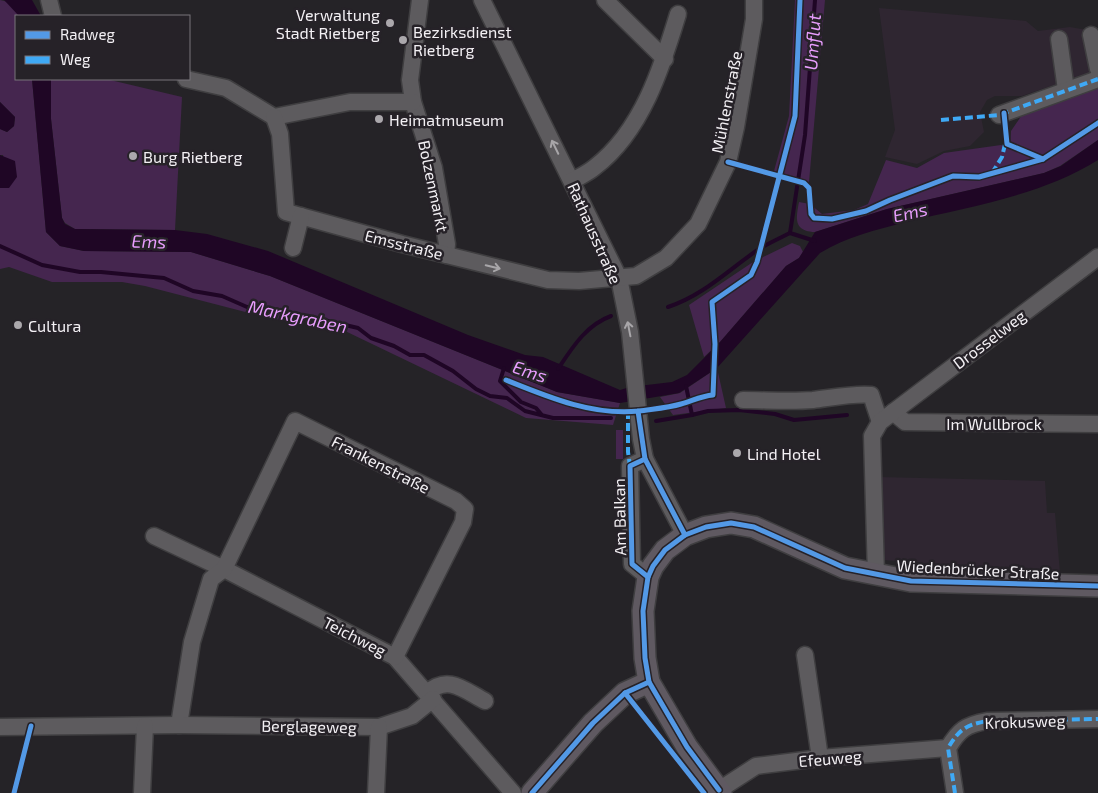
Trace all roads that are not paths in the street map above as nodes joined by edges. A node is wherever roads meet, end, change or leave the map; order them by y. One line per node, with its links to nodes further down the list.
1 (49, 0): 7 (street)
2 (420, 0): 15 (street, Bolzenmarkt)
3 (482, 0): 18 (street, Rathausstraße, one-way to 3)
4 (605, 0): 10 (street)
5 (754, 0): 23 (street, Mühlenstraße)
6 (678, 14): 10 (street)
7 (52, 15)
8 (1091, 35): 11 (street)
9 (1059, 39): 14 (street)
10 (665, 59): 18 (street)
11 (1098, 69)
12 (1098, 79): 14 (street)
13 (190, 80): 17 (street)
14 (1066, 90): 16 (street)
15 (413, 102): 17 (street); 21 (street, Bolzenmarkt)
16 (1000, 115)
17 (274, 117): 19 (street, Emsstraße)
18 (572, 181): 23 (street, Rathausstraße)
19 (301, 216): 20 (street); 21 (street, Emsstraße)
20 (293, 248)
21 (446, 255): 23 (street, Emsstraße, one-way to 23)
22 (1098, 257): 25 (street, Drosselweg)
23 (619, 278): 27 (street, Rathausstraße, one-way to 23)
24 (742, 400): 25 (street)
25 (886, 417): 26 (street, Im Wullbrock); 31 (street)
26 (1098, 424)
27 (645, 459): 28 (street, Rathausstraße); 32 (street, Am Balkan)
28 (685, 535): 31 (main road, Wiedenbrücker Straße); 32 (main road, Wiedenbrücker Straße)
29 (154, 536): 30 (street, Teichweg)
30 (224, 569): 35 (street, Teichweg); 35 (street, Frankenstraße); 40 (street)
31 (876, 575): 33 (main road, Wiedenbrücker Straße)
32 (648, 577): 36 (main road)
33 (1098, 586)
34 (805, 655): 45 (street)
35 (395, 657): 37 (street, Teichweg)
36 (649, 682): 46 (main road); 50 (main road)
37 (430, 696): 38 (street, Berglageweg); 43 (street, Berglageweg); 49 (street, Teichweg)
38 (485, 701)
39 (1098, 719): 44 (street, Krokusweg)
40 (179, 725): 41 (street, Berglageweg); 43 (street, Berglageweg)
41 (145, 726): 42 (street, Berglageweg); 47 (street)
42 (0, 727)
43 (379, 727): 48 (street)
44 (948, 748): 45 (street, Efeuweg); 51 (street)
45 (820, 758): 46 (street, Efeuweg)
46 (720, 791)
47 (142, 793)
48 (376, 793)
49 (513, 793)
50 (532, 793)
51 (956, 793)

